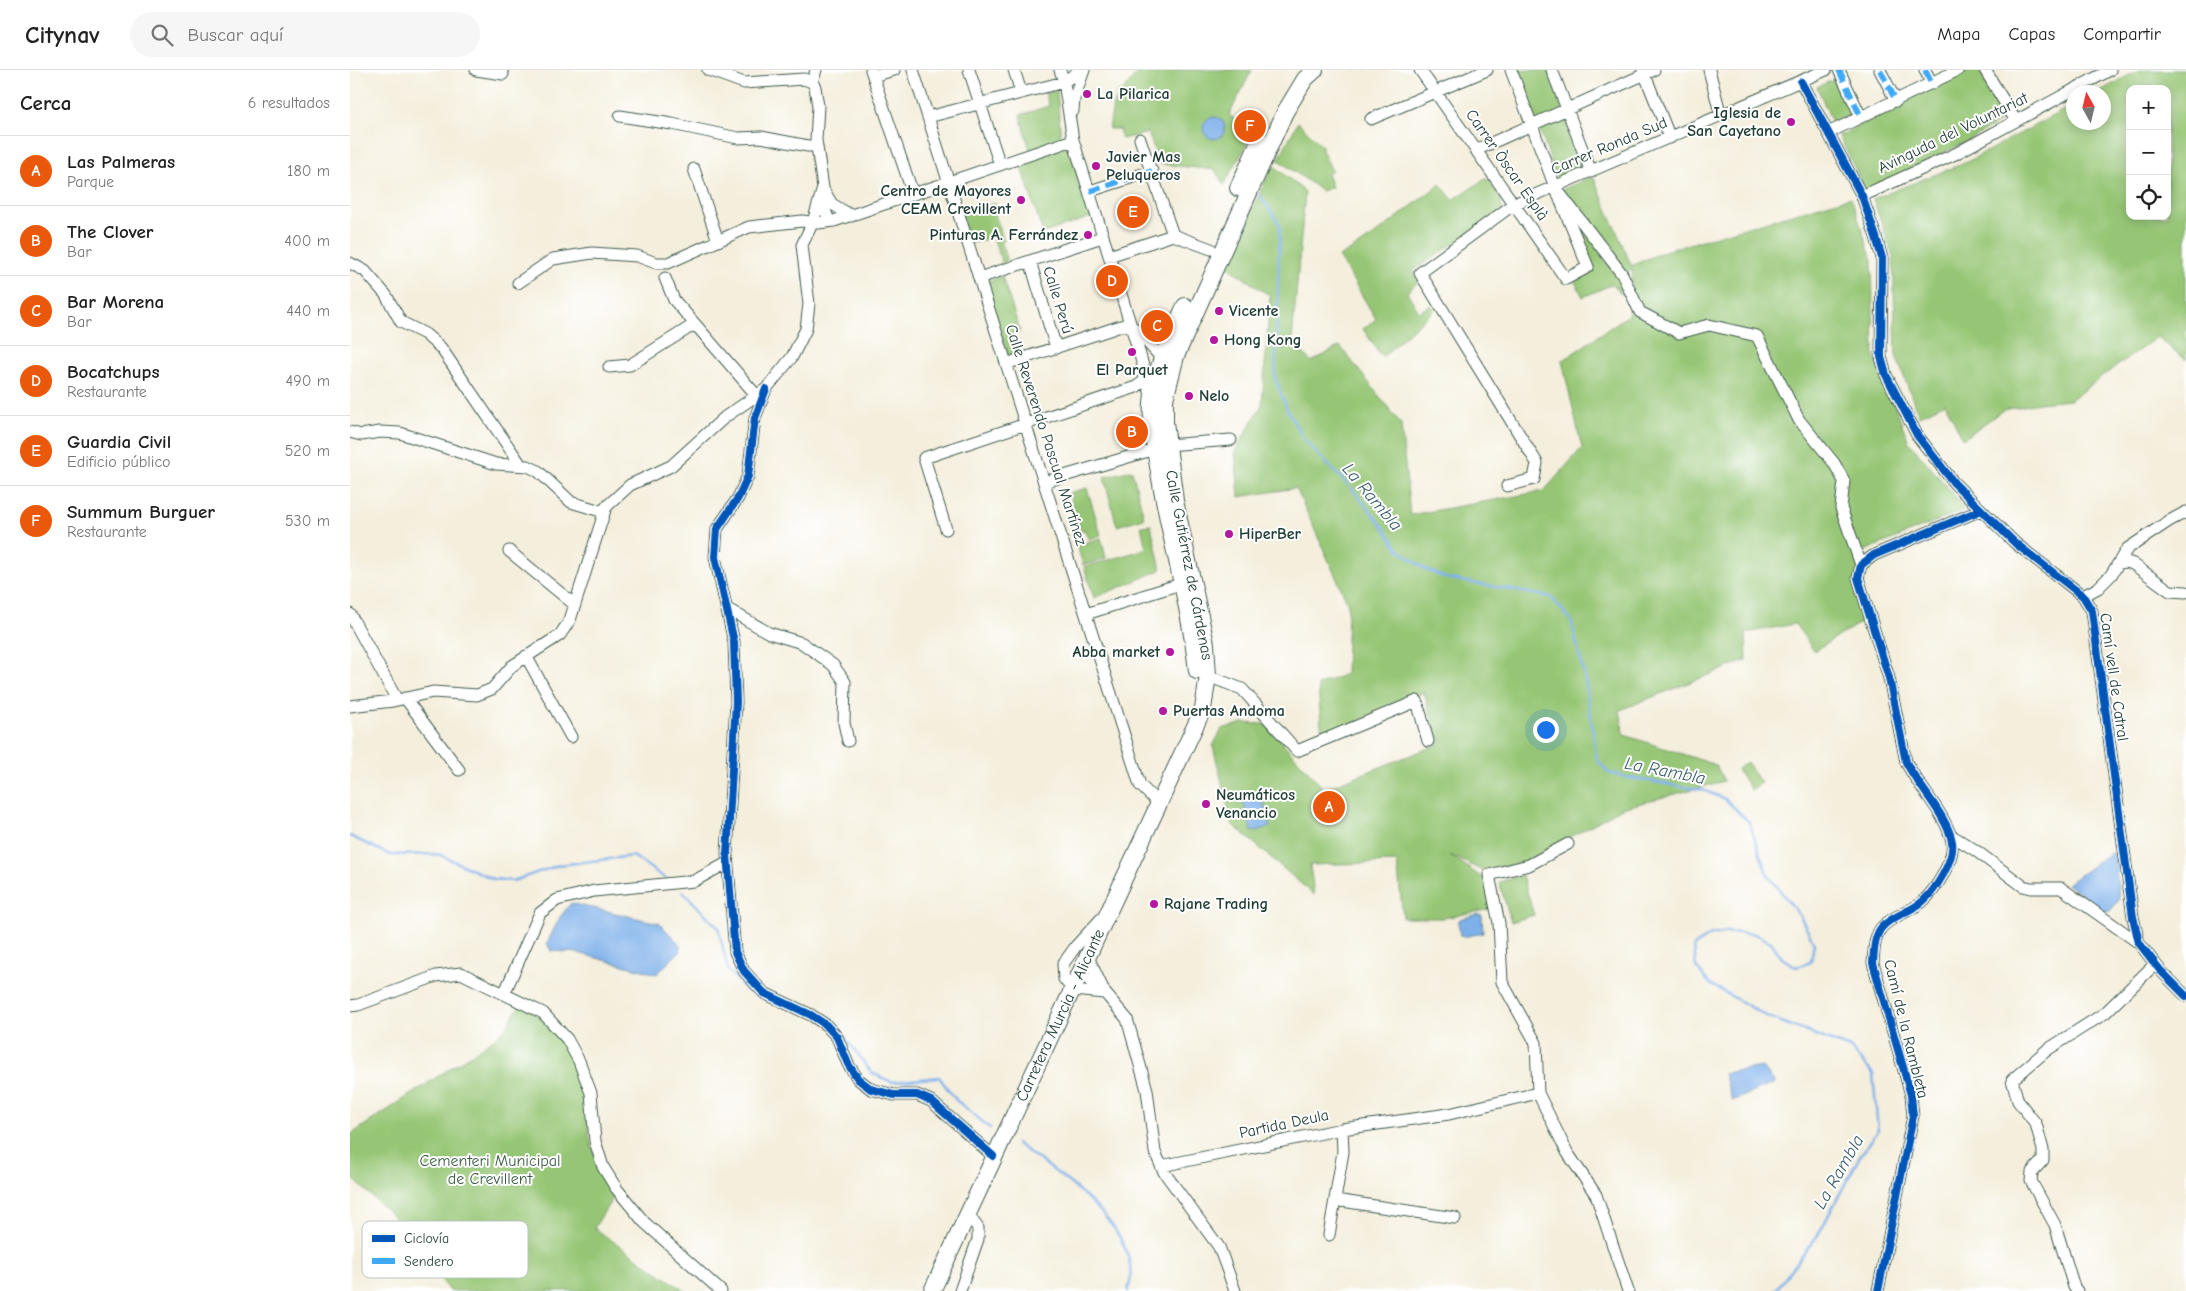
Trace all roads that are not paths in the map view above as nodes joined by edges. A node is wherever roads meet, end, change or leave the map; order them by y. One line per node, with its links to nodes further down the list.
1 (476, 70): 27 (street)
2 (708, 70): 28 (street)
3 (816, 70): 28 (street)
4 (894, 70): 26 (street)
5 (913, 70): 40 (street, Calle Reverendo Pascual Martínez)
6 (969, 70): 36 (street)
7 (1014, 70): 33 (street)
8 (1060, 70): 29 (street)
9 (1080, 70): 29 (street)
10 (1084, 70): 34 (street)
11 (1302, 70): 69 (highway, Calle Gutiérrez de Cárdenas)
12 (1315, 70): 82 (highway, Calle Gutiérrez de Cárdenas)
13 (1420, 70): 32 (street, Carrer Òscar Esplà)
14 (1487, 70): 32 (street)
15 (1511, 70): 44 (street)
16 (1552, 70): 37 (street)
17 (1709, 70): 39 (street)
18 (1826, 70): 30 (street, Carrer Ronda Sud)
19 (1838, 70): 41 (street)
20 (1880, 70): 35 (street)
21 (1925, 70): 31 (street)
22 (1958, 70): 31 (street)
23 (1985, 70): 43 (street)
24 (2110, 70): 43 (street, Avinguda del Voluntariat)
25 (1647, 72): 37 (street); 46 (street)
26 (872, 73): 59 (street)
27 (503, 74)
28 (812, 82): 49 (street)
29 (1064, 82): 33 (street); 34 (street); 48 (street)
30 (1801, 82): 39 (street, Carrer Ronda Sud); 45 (street, Camí vell de Catral)
31 (1932, 84): 35 (street)
32 (1435, 91): 42 (street); 50 (street, Carrer Òscar Esplà)
33 (1022, 92): 36 (street)
34 (1074, 99): 48 (street)
35 (1896, 101): 41 (street)
36 (980, 104): 40 (street); 51 (street)
37 (1566, 109): 44 (street); 54 (street)
38 (620, 116): 49 (street)
39 (1721, 116): 46 (street, Carrer Ronda Sud)
40 (928, 117): 55 (street, Calle Reverendo Pascual Martínez)
41 (1861, 118): 45 (street)
42 (1371, 119)
43 (2016, 121): 60 (street, Avinguda del Voluntariat)
44 (1532, 124): 50 (street); 56 (street)
45 (1828, 133): 60 (street, Camí vell de Catral)
46 (1670, 138): 54 (street, Carrer Ronda Sud)
47 (1140, 139): 53 (street)
48 (1073, 140): 51 (street); 58 (street)
49 (817, 146): 57 (street)
50 (1476, 150): 62 (street, Carrer Òscar Esplà)
51 (1000, 165): 55 (street)
52 (694, 168): 68 (street)
53 (1152, 171): 58 (street); 66 (street)
54 (1591, 172): 56 (street, Carrer Ronda Sud)
55 (948, 181): 59 (street); 74 (street, Calle Reverendo Pascual Martínez)
56 (1555, 187): 62 (street, Carrer Ronda Sud); 62 (street, Carrer Òscar Esplà); 101 (street)
57 (823, 188): 61 (street); 64 (street); 65 (street)
58 (1090, 191): 67 (street)
59 (913, 194): 63 (street)
60 (1862, 196): 95 (street, Camí vell de Catral)
61 (832, 204): 63 (street); 64 (street)
62 (1514, 204): 94 (street, Carrer Ronda Sud)
63 (852, 216): 64 (street)
64 (832, 221): 65 (street)
65 (813, 222): 68 (street); 86 (street)
66 (1173, 236): 69 (street); 70 (street)
67 (1102, 237): 70 (street); 71 (street)
68 (718, 241): 75 (street)
69 (1211, 249): 78 (highway, Calle Gutiérrez de Cárdenas)
70 (1108, 256): 76 (street)
71 (1030, 261): 74 (street); 80 (street, Calle Perú)
72 (350, 263): 92 (street)
73 (666, 278): 77 (street)
74 (979, 278): 83 (street, Calle Reverendo Pascual Martínez)
75 (518, 283)
76 (1130, 323): 79 (street); 80 (street); 81 (street)
77 (695, 324): 84 (street); 86 (street)
78 (1172, 334): 79 (street); 82 (highway, Calle Gutiérrez de Cárdenas)
79 (1143, 338): 82 (street)
80 (1056, 348): 83 (street)
81 (1140, 354): 82 (street); 85 (street)
82 (1169, 358): 87 (highway, Calle Gutiérrez de Cárdenas)
83 (1006, 364): 88 (street, Calle Reverendo Pascual Martínez)
84 (609, 367)
85 (1146, 374): 87 (street); 88 (street)
86 (762, 392): 96 (street); 106 (street)
87 (1158, 400): 91 (highway, Calle Gutiérrez de Cárdenas)
88 (1025, 424): 93 (street, Calle Reverendo Pascual Martínez); 98 (street)
89 (350, 432): 92 (street)
90 (1232, 440): 91 (street)
91 (1161, 447): 93 (street); 102 (highway, Calle Gutiérrez de Cárdenas); 110 (highway, Calle Gutiérrez de Cárdenas)
92 (521, 465): 96 (street)
93 (1044, 482): 108 (street, Calle Reverendo Pascual Martínez)
94 (1507, 486)
95 (1981, 510): 101 (street); 104 (street, Camí vell de Catral)
96 (604, 512): 105 (street)
97 (2186, 512): 100 (street)
98 (946, 529)
99 (509, 551): 105 (street)
100 (2118, 563): 103 (street); 104 (street)
101 (1861, 565): 119 (street, Camí de la Rambleta)
102 (1179, 592): 108 (street); 114 (highway, Calle Gutiérrez de Cárdenas)
103 (2186, 592)
104 (2083, 596): 123 (street, Camí vell de Catral)
105 (575, 605): 109 (street)
106 (726, 608): 115 (street); 121 (street)
107 (350, 614): 111 (street)
108 (1086, 614): 118 (street, Calle Reverendo Pascual Martínez)
109 (526, 656): 111 (street); 113 (street)
110 (1208, 676): 114 (highway, Calle Gutiérrez de Cárdenas); 116 (street)
111 (401, 699): 112 (street); 117 (street)
112 (350, 706)
113 (571, 737)
114 (1187, 740): 118 (highway, Carretera Murcia - Alicante)
115 (848, 741)
116 (1428, 741)
117 (459, 770)
118 (1159, 804): 122 (highway, Carretera Murcia - Alicante)
119 (1949, 834): 123 (street); 145 (street, Camí de la Rambleta)
120 (1568, 844): 132 (street)
121 (727, 863): 129 (street); 134 (street)
122 (1111, 905): 124 (highway, Carretera Murcia - Alicante); 127 (street)
123 (2139, 943): 125 (street, Camí vell de Catral)
124 (1087, 955): 126 (highway, Carretera Murcia - Alicante); 128 (street)
125 (2155, 964): 130 (street, Camí vell de Catral); 146 (street)
126 (1080, 973): 127 (highway, Carretera Murcia - Alicante); 128 (street)
127 (1073, 990): 128 (street); 134 (highway, Carretera Murcia - Alicante)
128 (1105, 993): 135 (street)
129 (504, 994): 131 (street); 140 (street)
130 (2186, 996)
131 (350, 1006)
132 (1538, 1093): 133 (street); 144 (street)
133 (1342, 1128): 135 (street, Partida Deula); 136 (street, Partida Deula)
134 (993, 1156): 137 (highway, Carretera Murcia - Alicante)
135 (1161, 1166): 143 (street)
136 (1335, 1200): 138 (street); 139 (street, Partida Deula)
137 (967, 1213): 141 (highway, Carretera Murcia - Alicante); 142 (street)
138 (1455, 1218)
139 (1329, 1235)
140 (721, 1291)
141 (932, 1291)
142 (960, 1291)
143 (1235, 1291)
144 (1628, 1291)
145 (1878, 1291)
146 (2077, 1291)

